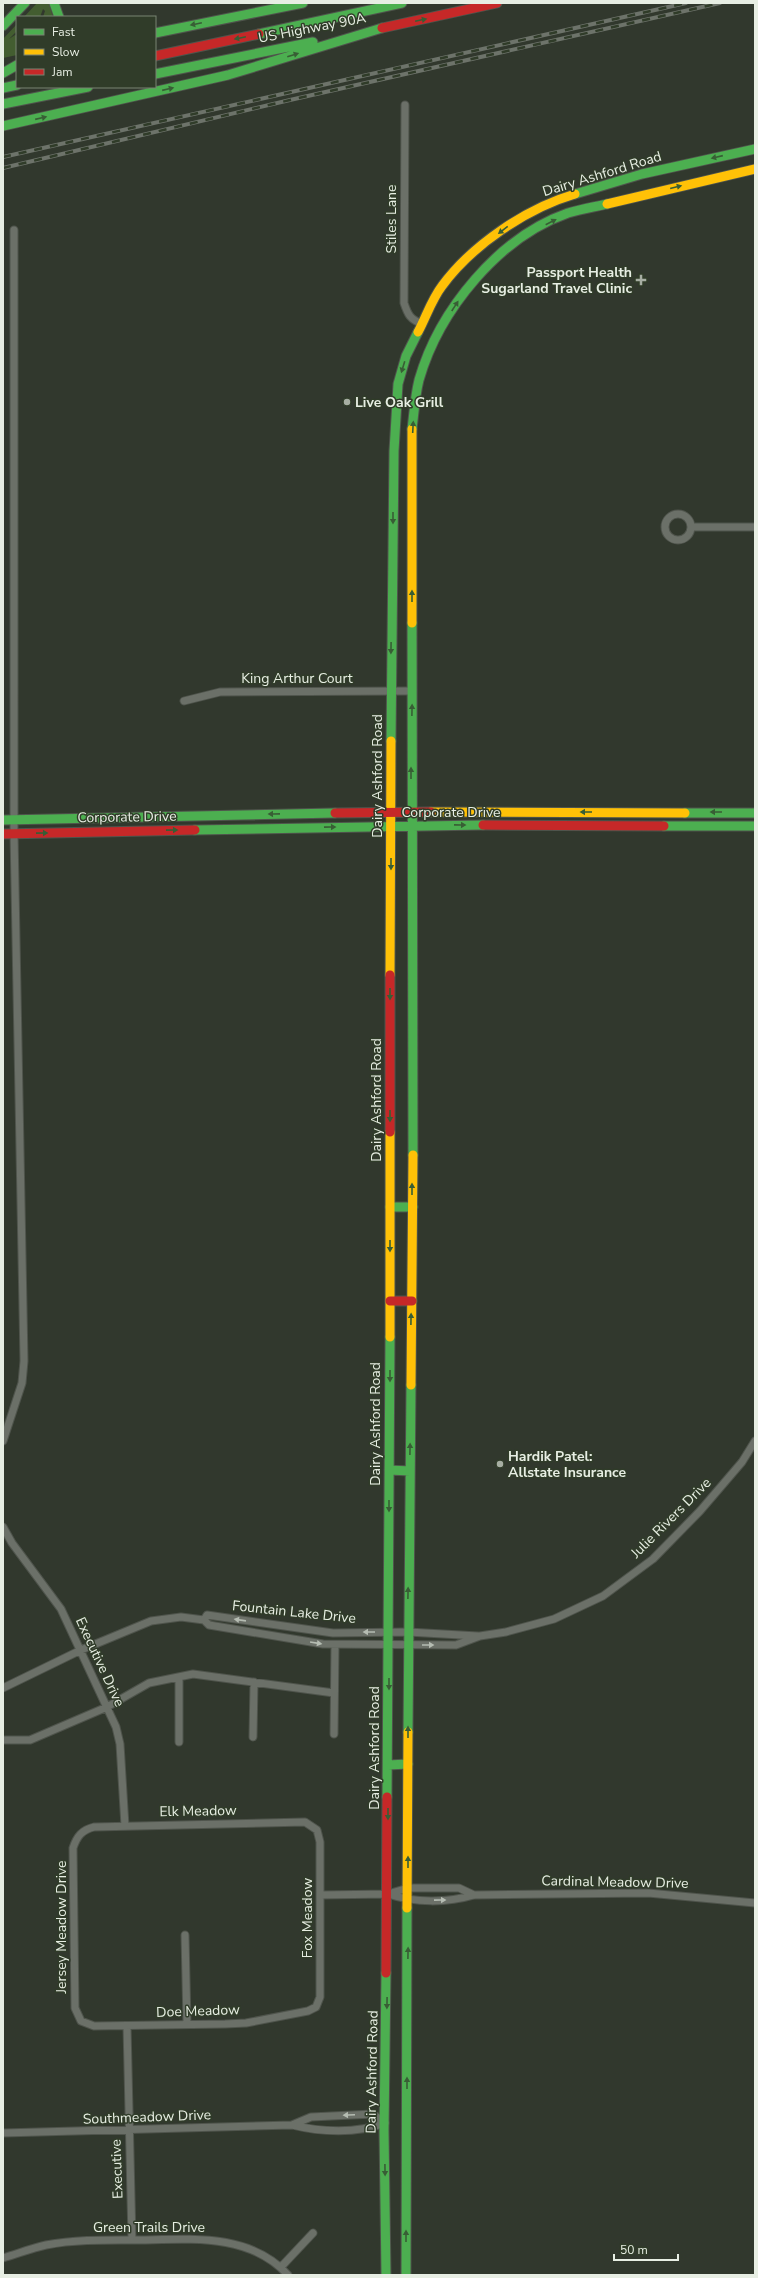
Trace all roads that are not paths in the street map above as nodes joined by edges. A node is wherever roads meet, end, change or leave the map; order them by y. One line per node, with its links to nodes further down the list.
1 (25, 3): 7 (main road)
2 (54, 3): 6 (main road)
3 (303, 3): 9 (main road, one-way to 9)
4 (402, 3): 10 (main road, US Highway 90A, one-way to 10)
5 (497, 3): 8 (main road, US Highway 90A, one-way to 5)
6 (59, 16)
7 (3, 26)
8 (382, 28): 15 (main road, US Highway 90A); 21 (main road, one-way to 8)
9 (156, 33)
10 (156, 56)
11 (16, 64): 12 (main road)
12 (3, 65)
13 (16, 65): 14 (main road)
14 (3, 73)
15 (156, 74)
16 (16, 85): 17 (main road)
17 (3, 88)
18 (83, 88): 19 (main road)
19 (3, 104)
20 (406, 105): 25 (street, Stiles Lane)
21 (3, 126)
22 (755, 149): 25 (main road, Dairy Ashford Road, one-way to 25)
23 (755, 169): 27 (main road, Dairy Ashford Road, one-way to 23)
24 (14, 230): 40 (street)
25 (422, 324): 26 (main road, Dairy Ashford Road, one-way to 26)
26 (394, 451): 27 (main road); 28 (main road, Dairy Ashford Road)
27 (412, 451): 29 (main road, Dairy Ashford Road)
28 (393, 494): 29 (main road); 32 (main road, Dairy Ashford Road, one-way to 32)
29 (412, 494): 33 (main road, Dairy Ashford Road, one-way to 29)
30 (691, 526): 31 (street)
31 (755, 527)
32 (391, 691): 33 (street, King Arthur Court); 34 (street, King Arthur Court); 35 (main road, Dairy Ashford Road)
33 (412, 691): 36 (main road, Dairy Ashford Road, one-way to 33)
34 (184, 701)
35 (391, 812): 36 (main road, Corporate Drive); 38 (main road, Corporate Drive); 42 (main road, Dairy Ashford Road)
36 (411, 812): 37 (main road, Corporate Drive, one-way to 36); 43 (main road, Dairy Ashford Road)
37 (604, 812): 39 (main road, Corporate Drive, one-way to 37); 44 (street)
38 (302, 813): 40 (main road, Corporate Drive, one-way to 40); 46 (street)
39 (755, 813)
40 (14, 819): 41 (main road, Corporate Drive); 48 (street)
41 (3, 820)
42 (391, 825): 43 (main road, Corporate Drive); 46 (main road, Corporate Drive, one-way to 42); 49 (main road, Dairy Ashford Road, one-way to 49)
43 (411, 825): 44 (main road, Corporate Drive, one-way to 44); 50 (main road, Dairy Ashford Road, one-way to 43)
44 (604, 826): 45 (main road, Corporate Drive)
45 (755, 826)
46 (303, 827): 48 (main road, Corporate Drive, one-way to 46)
47 (3, 834): 48 (main road, Corporate Drive)
48 (14, 834): 53 (street)
49 (390, 1207): 50 (main road); 51 (main road, Dairy Ashford Road, one-way to 51)
50 (412, 1207): 52 (main road, Dairy Ashford Road)
51 (390, 1301): 52 (main road); 55 (main road, Dairy Ashford Road, one-way to 55)
52 (412, 1301): 56 (main road, Dairy Ashford Road, one-way to 52)
53 (3, 1441)
54 (755, 1441): 62 (street, Julie Rivers Drive)
55 (389, 1470): 56 (main road); 60 (main road, Dairy Ashford Road, one-way to 60)
56 (410, 1471): 61 (main road, Dairy Ashford Road, one-way to 56)
57 (3, 1527): 67 (street, Executive Drive)
58 (204, 1620): 59 (street, Fountain Lake Drive, one-way to 58); 63 (street, Fountain Lake Drive); 67 (street, Fountain Lake Drive)
59 (279, 1625): 60 (street, Fountain Lake Drive, one-way to 59); 63 (street)
60 (389, 1632): 61 (street, Fountain Lake Drive); 65 (main road, Dairy Ashford Road)
61 (408, 1632): 62 (street, Julie Rivers Drive); 66 (main road, Dairy Ashford Road)
62 (480, 1636): 66 (street, Julie Rivers Drive, one-way to 62)
63 (277, 1638): 64 (street, Fountain Lake Drive, one-way to 64)
64 (335, 1645): 65 (street, Fountain Lake Drive); 71 (street)
65 (389, 1645): 66 (street, Julie Rivers Drive); 78 (main road, Dairy Ashford Road, one-way to 78)
66 (408, 1645): 77 (main road, Dairy Ashford Road, one-way to 66)
67 (81, 1650): 70 (street, Fountain Lake Drive); 72 (street, Executive Drive)
68 (179, 1677): 69 (street); 72 (street); 76 (street)
69 (254, 1682): 71 (street); 74 (street)
70 (3, 1688)
71 (334, 1693): 73 (street)
72 (107, 1707): 75 (street); 79 (street, Executive Drive)
73 (334, 1734)
74 (253, 1737)
75 (3, 1740)
76 (179, 1742)
77 (408, 1764): 78 (main road); 82 (main road, Dairy Ashford Road, one-way to 77)
78 (388, 1765): 83 (main road, Dairy Ashford Road, one-way to 83)
79 (125, 1826): 80 (street, Elk Meadow); 81 (street, Elk Meadow)
80 (316, 1830): 84 (street, Fox Meadow)
81 (80, 1833): 90 (street, Jersey Meadow Drive)
82 (408, 1888): 83 (street, Cardinal Meadow Drive); 85 (street, Cardinal Meadow Drive); 86 (main road, Dairy Ashford Road)
83 (388, 1894): 84 (street, Cardinal Meadow Drive); 86 (street, Cardinal Meadow Drive); 93 (main road, Dairy Ashford Road, one-way to 93)
84 (320, 1895): 89 (street, Fox Meadow)
85 (474, 1895): 86 (street, Cardinal Meadow Drive, one-way to 85); 87 (street, Cardinal Meadow Drive)
86 (408, 1901): 103 (main road, Dairy Ashford Road, one-way to 86)
87 (755, 1903)
88 (185, 1935): 91 (street)
89 (316, 2007): 91 (street, Doe Meadow)
90 (80, 2021): 92 (street, Doe Meadow)
91 (186, 2024): 92 (street, Doe Meadow)
92 (127, 2026): 95 (street, Executive)
93 (385, 2123): 94 (street, Southmeadow Drive); 94 (street, Southmeadow Drive, one-way to 94); 102 (main road, Dairy Ashford Road, one-way to 102)
94 (292, 2125): 95 (street, Southmeadow Drive)
95 (129, 2130): 96 (street, Southmeadow Drive); 98 (street, Executive)
96 (3, 2133)
97 (313, 2233): 100 (street)
98 (132, 2240): 99 (street, Green Trails Drive); 100 (street, Green Trails Drive)
99 (3, 2258)
100 (281, 2267): 101 (street, Green Trails Drive)
101 (288, 2275)
102 (386, 2275)
103 (406, 2275)

